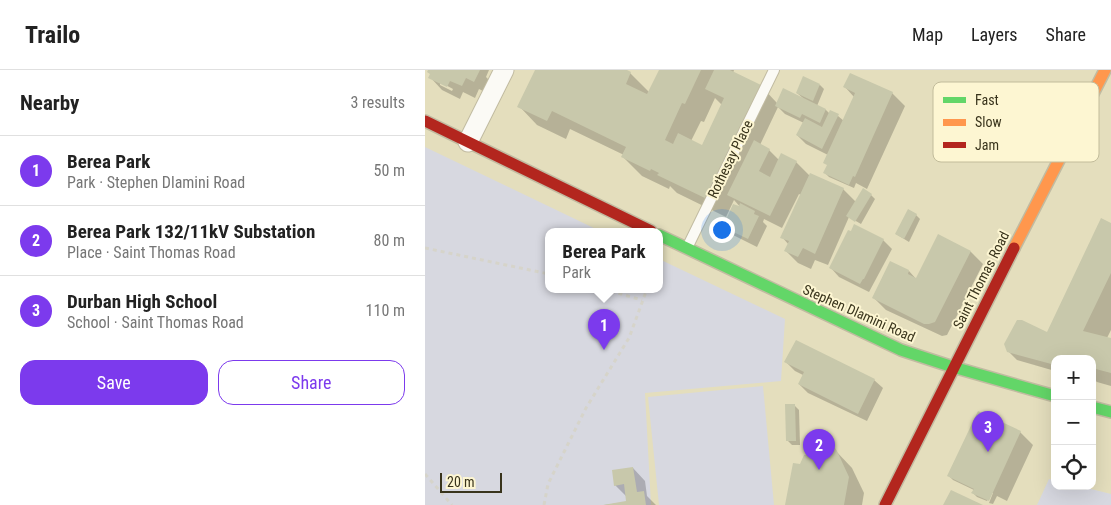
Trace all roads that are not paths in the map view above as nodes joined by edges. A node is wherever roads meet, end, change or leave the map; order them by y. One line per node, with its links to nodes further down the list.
1 (504, 70): 6 (street)
2 (774, 70): 10 (lane, Rothesay Place)
3 (1105, 70): 4 (main road, Saint Thomas Road)
4 (1099, 82)
5 (425, 121): 6 (main road)
6 (468, 142): 8 (main road)
7 (1059, 162): 11 (main road, Saint Thomas Road)
8 (645, 228)
9 (663, 237): 10 (main road, Stephen Dlamini Road)
10 (686, 249): 11 (main road, Stephen Dlamini Road)
11 (953, 367): 12 (main road, Stephen Dlamini Road); 15 (main road, Saint Thomas Road)
12 (1051, 395)
13 (1096, 408): 14 (main road)
14 (1111, 412)
15 (885, 505)

